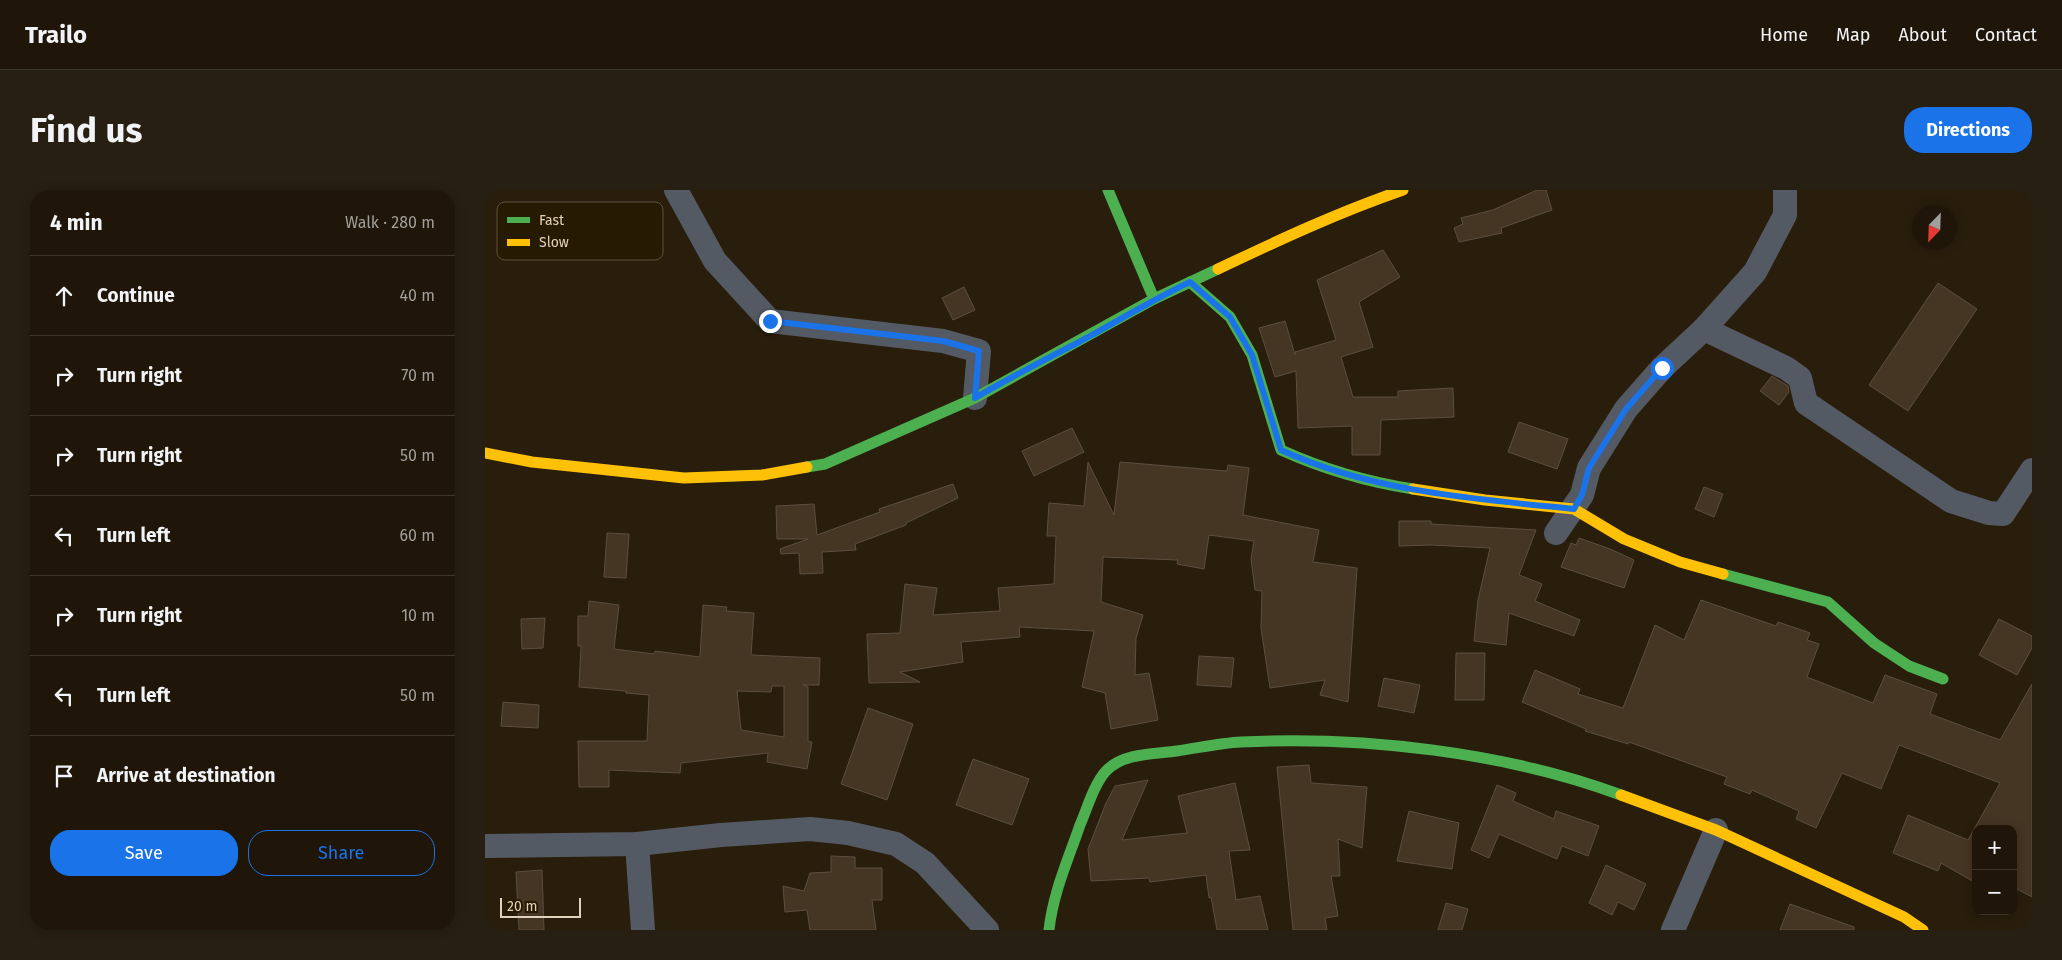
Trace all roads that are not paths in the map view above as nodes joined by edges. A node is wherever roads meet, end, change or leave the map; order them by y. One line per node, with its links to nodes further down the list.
1 (676, 190): 8 (street)
2 (1108, 190): 6 (street)
3 (1403, 190): 5 (street)
4 (1785, 190): 7 (street)
5 (1190, 282): 6 (street); 11 (street)
6 (1154, 299): 8 (street)
7 (1704, 329): 10 (street); 11 (street)
8 (975, 398): 9 (street)
9 (485, 453)
10 (2032, 470)
11 (1574, 509): 12 (street); 13 (street)
12 (1556, 533)
13 (1943, 679)
14 (1716, 830): 19 (street); 20 (street); 21 (street)
15 (637, 844): 16 (street); 17 (street); 18 (street)
16 (485, 846)
17 (643, 930)
18 (987, 930)
19 (1049, 930)
20 (1673, 930)
21 (1923, 930)

